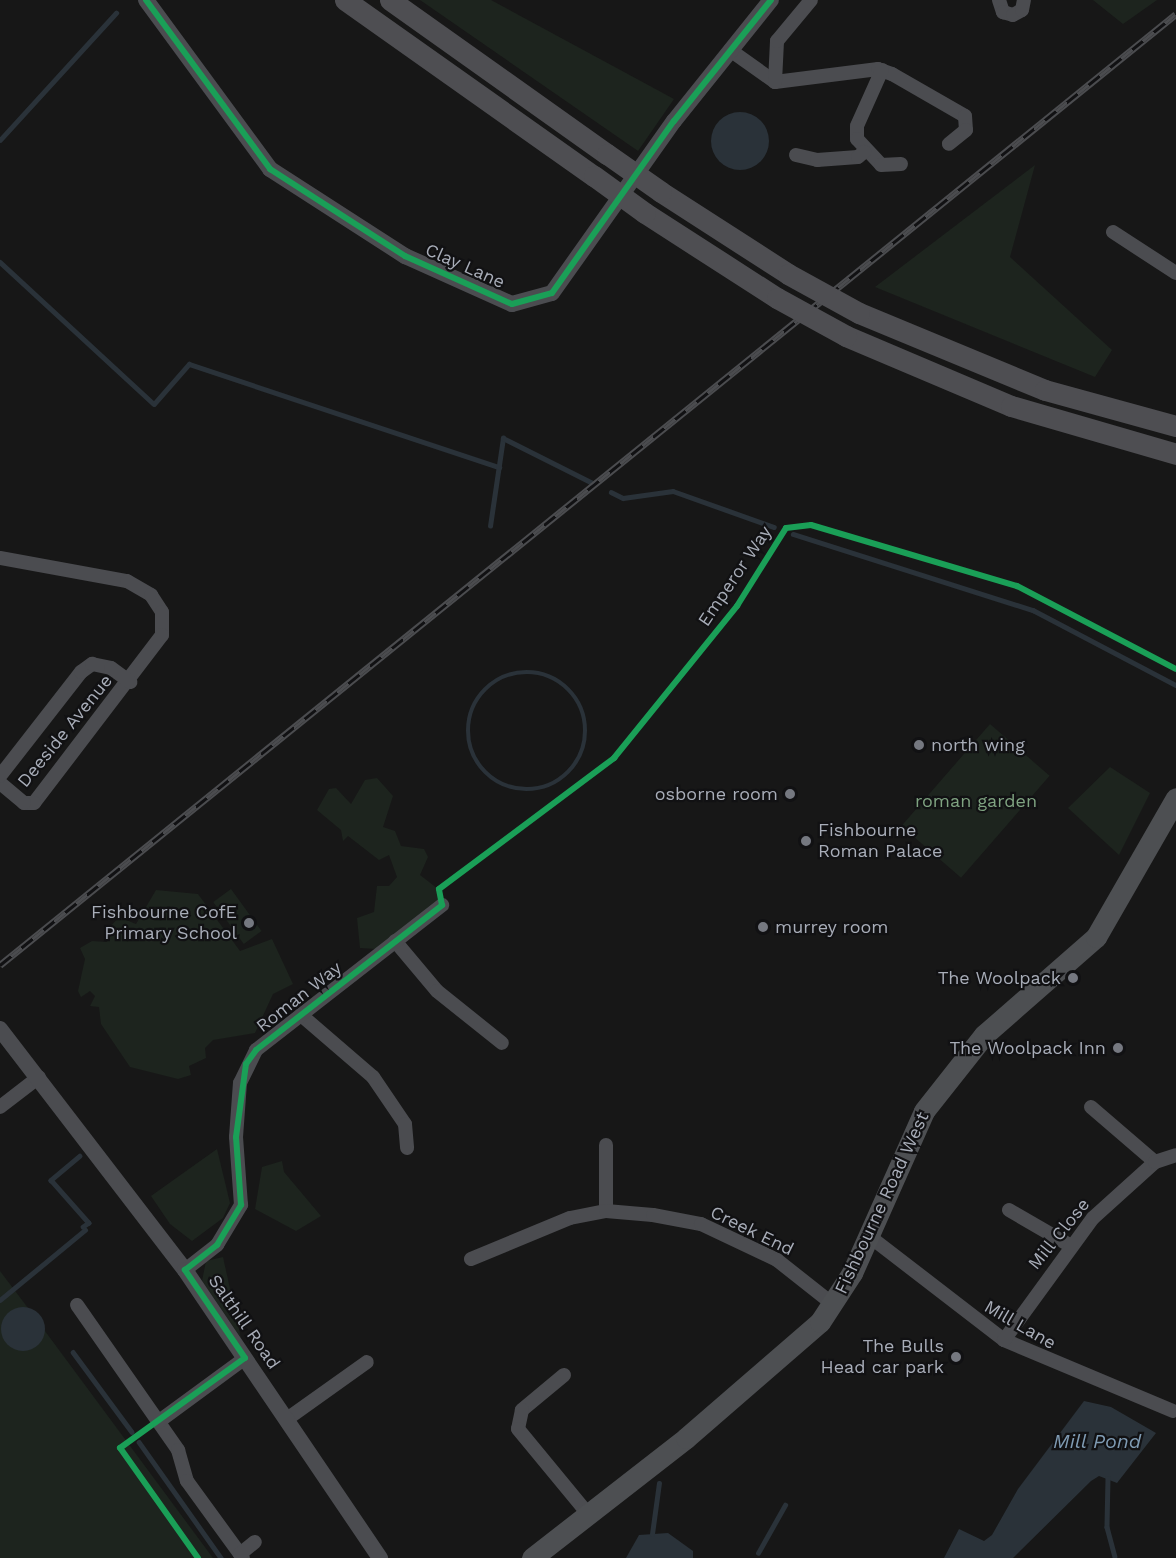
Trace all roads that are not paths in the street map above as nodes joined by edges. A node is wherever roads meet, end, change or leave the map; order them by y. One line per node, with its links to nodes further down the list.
1 (146, 0): 8 (street, Clay Lane)
2 (345, 0): 18 (highway, bridge)
3 (390, 0): 17 (highway, bridge)
4 (771, 0): 8 (street, Clay Lane)
5 (811, 0): 10 (street)
6 (999, 0): 7 (street)
7 (1024, 0)
8 (730, 50): 10 (street)
9 (882, 70): 10 (street); 11 (street); 12 (street)
10 (775, 82)
11 (949, 144)
12 (864, 152): 13 (street); 14 (street)
13 (796, 155)
14 (901, 164)
15 (1113, 232): 16 (street)
16 (1176, 273)
17 (1176, 426)
18 (1176, 454)
19 (0, 558): 20 (street, Deeside Avenue)
20 (130, 682): 21 (street, Deeside Avenue); 22 (street, Deeside Avenue)
21 (0, 776)
22 (0, 783)
23 (1176, 798): 38 (main road, Fishbourne Road West)
24 (442, 904): 25 (street, Roman Way)
25 (395, 941): 26 (street, Roman Way); 28 (street)
26 (301, 1016): 33 (street); 41 (street, Roman Way)
27 (0, 1029): 29 (street, Salthill Road)
28 (502, 1043)
29 (39, 1077): 30 (street); 41 (street, Salthill Road)
30 (0, 1107)
31 (1091, 1107): 35 (street)
32 (606, 1145): 37 (street)
33 (407, 1148)
34 (1176, 1155): 35 (street, Mill Close)
35 (1155, 1162): 39 (street, Mill Close)
36 (1010, 1210): 39 (street)
37 (606, 1211): 40 (street, Creek End); 43 (street, Creek End)
38 (869, 1236): 43 (main road, Fishbourne Road West); 44 (street, Mill Lane)
39 (1071, 1246): 44 (street, Mill Close)
40 (471, 1259)
41 (185, 1270): 45 (street, Salthill Road)
42 (77, 1305): 50 (street)
43 (834, 1305): 51 (main road, Fishbourne Road West)
44 (1004, 1340): 48 (street, Mill Lane)
45 (246, 1358): 49 (street, Salthill Road); 50 (street)
46 (367, 1362): 49 (street)
47 (564, 1375): 51 (street)
48 (1173, 1411)
49 (287, 1419): 54 (street, Salthill Road)
50 (158, 1422): 53 (street)
51 (590, 1515): 55 (main road, Fishbourne Road West)
52 (255, 1542): 53 (street)
53 (242, 1556)
54 (380, 1558)
55 (532, 1558)

